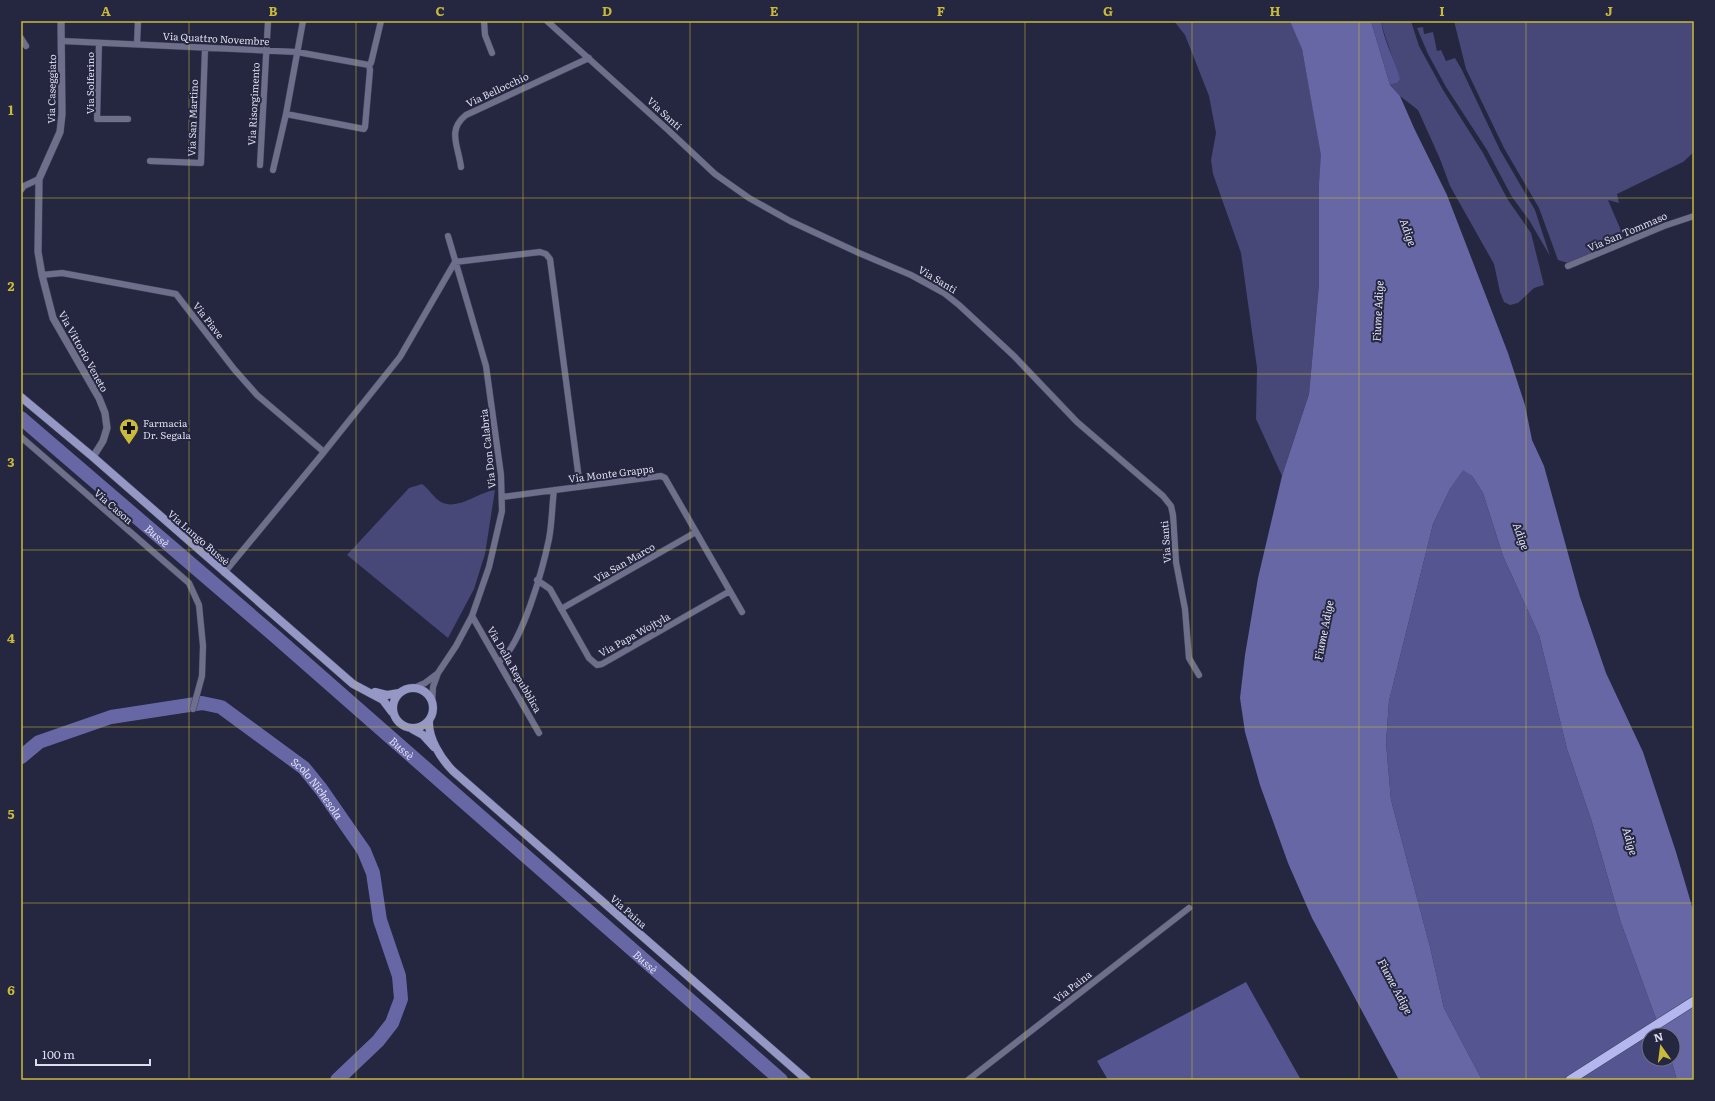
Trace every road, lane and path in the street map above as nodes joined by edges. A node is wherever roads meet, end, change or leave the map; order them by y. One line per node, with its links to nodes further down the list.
1 (61, 21): 9 (street, Via Caseggiato)
2 (138, 21): 11 (street)
3 (268, 21): 14 (street, Via Risorgimento)
4 (303, 21): 15 (street)
5 (381, 21): 18 (street)
6 (484, 21): 16 (street)
7 (547, 21): 17 (street, Via Santi)
8 (21, 38): 12 (street)
9 (62, 41): 10 (street, Via Quattro Novembre); 25 (street, Via Caseggiato)
10 (99, 43): 11 (street, Via Quattro Novembre); 20 (street, Via Solferino)
11 (138, 44): 13 (street, Via Quattro Novembre)
12 (26, 46)
13 (205, 48): 14 (street, Via Quattro Novembre); 21 (street, Via San Martino)
14 (266, 50): 15 (street, Via Quattro Novembre); 22 (street, Via Risorgimento)
15 (297, 52): 18 (street, Via Quattro Novembre); 19 (street)
16 (492, 53)
17 (589, 58): 23 (street, Via Bellocchio); 48 (street, Via Santi)
18 (369, 65): 19 (street)
19 (286, 114): 24 (street)
20 (128, 119)
21 (150, 161)
22 (260, 165)
23 (461, 167)
24 (273, 170)
25 (38, 179): 26 (street); 31 (street, Via Vittorio Veneto)
26 (21, 190)
27 (1694, 216): 30 (street, Via San Tommaso)
28 (448, 236): 29 (street, Via Don Calabria)
29 (455, 262): 34 (street); 36 (street); 38 (street, Via Don Calabria)
30 (1568, 266)
31 (42, 275): 34 (street, Via Piave); 35 (street, Via Vittorio Veneto)
32 (21, 397): 35 (main road, Via Lungo Bussè)
33 (21, 437): 53 (street, Via Cason)
34 (324, 452): 40 (street)
35 (93, 457): 40 (main road, Via Lungo Bussè)
36 (580, 487): 37 (street, Via Monte Grappa); 39 (street, Via Monte Grappa)
37 (554, 490): 38 (street, Via Monte Grappa); 41 (street)
38 (502, 497): 45 (street, Via Don Calabria)
39 (696, 532): 42 (street, Via Monte Grappa); 43 (street, Via San Marco)
40 (224, 573): 50 (main road, Via Lungo Bussè)
41 (537, 580): 43 (street, Via Papa Wojtyla); 46 (street)
42 (730, 591): 43 (street, Via Papa Wojtyla); 44 (street, Via Monte Grappa)
43 (561, 609)
44 (742, 612)
45 (472, 616): 46 (street, Via Della Repubblica); 47 (street, Via Don Calabria)
46 (499, 662): 57 (street, Via Della Repubblica)
47 (438, 673): 49 (street, Via Don Calabria); 52 (street, Via Don Calabria)
48 (1198, 675)
49 (414, 688): 51 (main road); 52 (main road)
50 (365, 690): 51 (main road, Via Lungo Bussè); 54 (main road, Via Lungo Bussè)
51 (399, 693): 54 (main road)
52 (432, 702): 55 (main road)
53 (193, 709)
54 (392, 712): 56 (main road)
55 (429, 721): 56 (main road); 58 (main road, Via Paina)
56 (411, 729): 58 (main road, Via Paina)
57 (539, 733)
58 (441, 755): 61 (main road, Via Paina)
59 (1189, 908): 62 (street, Via Paina)
60 (1694, 1001): 63 (main road)
61 (807, 1080)
62 (968, 1080)
63 (1570, 1080)

